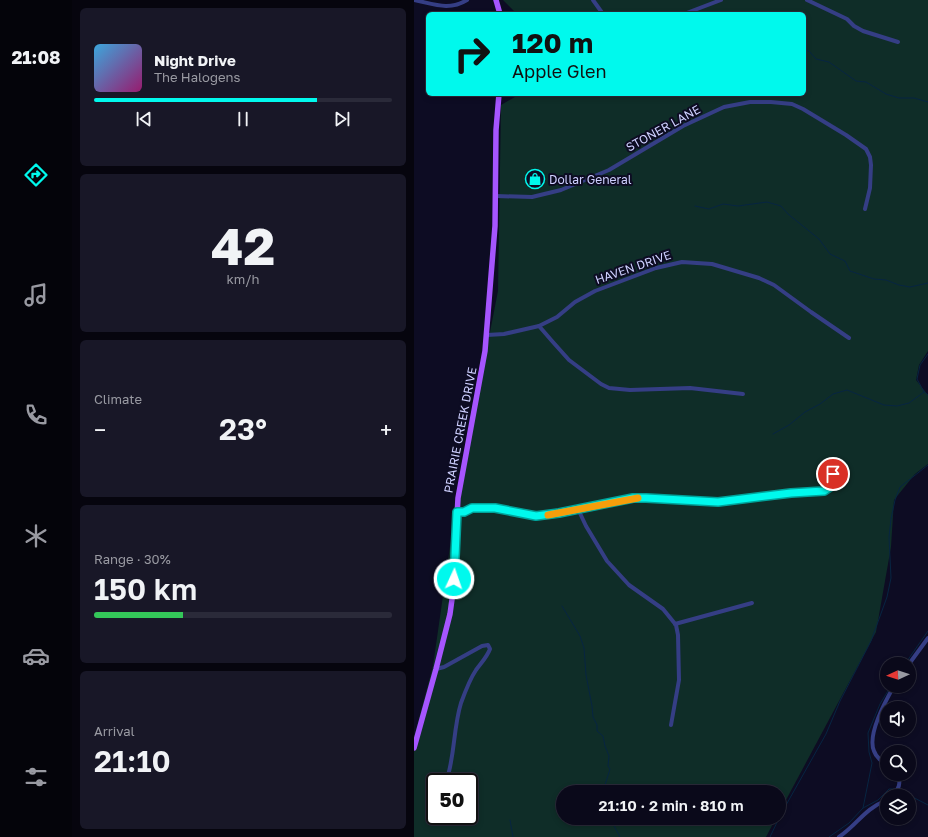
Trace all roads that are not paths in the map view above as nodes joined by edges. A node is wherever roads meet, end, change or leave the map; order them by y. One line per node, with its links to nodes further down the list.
1 (414, 0): 2 (street)
2 (467, 0)
3 (496, 0): 7 (main road)
4 (593, 0): 8 (street)
5 (721, 0): 9 (street)
6 (807, 0): 10 (street)
7 (499, 12)
8 (602, 12)
9 (689, 12)
10 (898, 42)
11 (498, 96): 12 (main road, PRAIRIE CREEK DRIVE)
12 (496, 196): 13 (street, STONER LANE); 15 (main road, PRAIRIE CREEK DRIVE)
13 (865, 209)
14 (540, 326): 15 (street, HAVEN DRIVE); 16 (street, HAVEN DRIVE); 17 (street)
15 (487, 335): 20 (main road, PRAIRIE CREEK DRIVE)
16 (849, 338)
17 (742, 394)
18 (833, 459): 19 (street)
19 (578, 509): 20 (street); 22 (street)
20 (457, 512): 25 (main road, PRAIRIE CREEK DRIVE)
21 (752, 603): 22 (street)
22 (675, 624): 27 (street)
23 (928, 638): 24 (street)
24 (914, 657)
25 (436, 669): 28 (main road, PRAIRIE CREEK DRIVE); 30 (street)
26 (891, 693): 29 (street)
27 (671, 725)
28 (414, 748)
29 (880, 760)
30 (450, 773)
31 (880, 803): 32 (street)
32 (839, 837)

